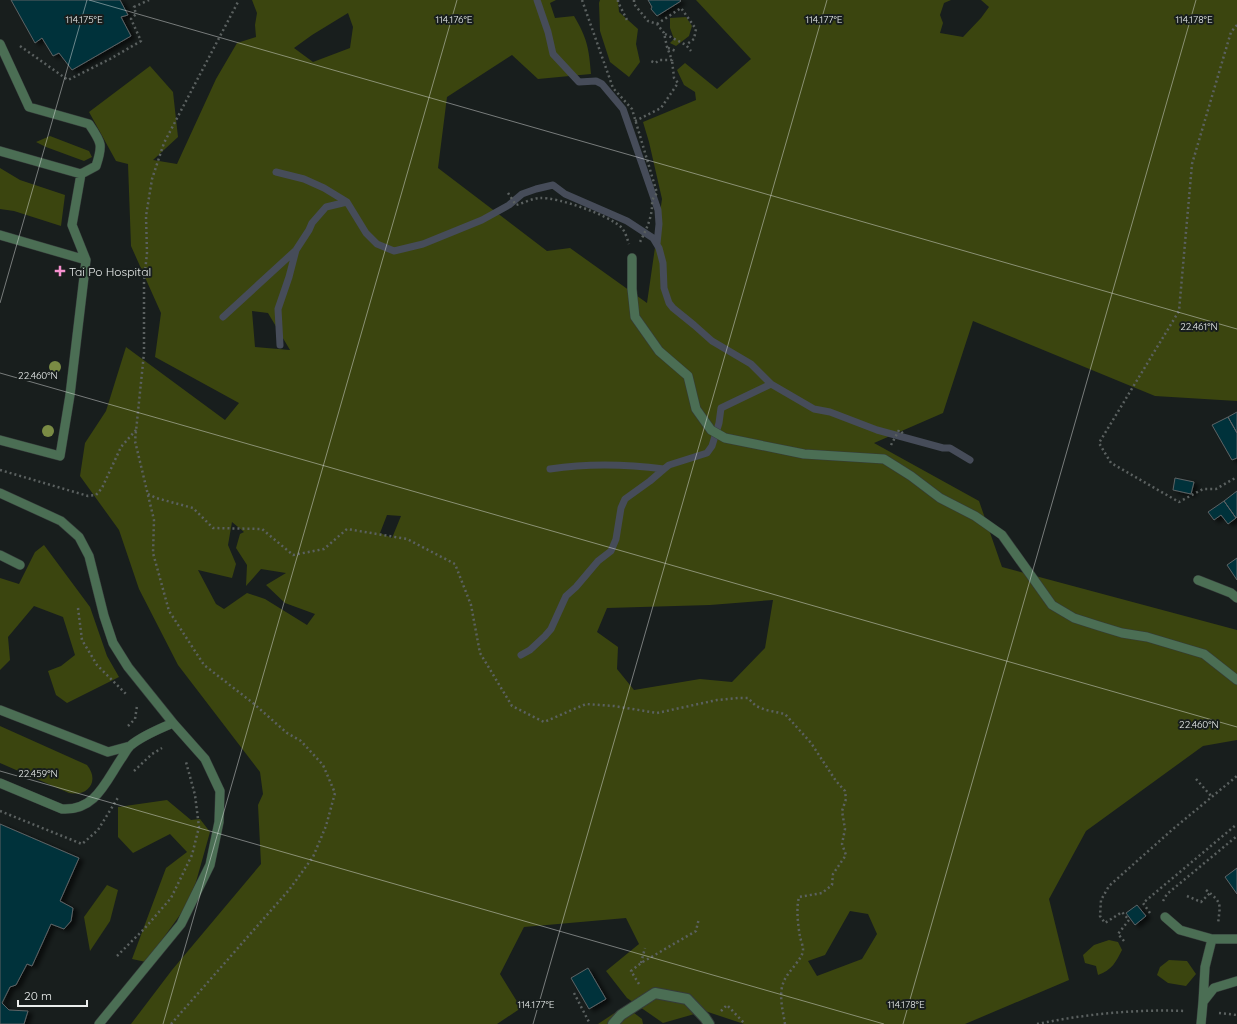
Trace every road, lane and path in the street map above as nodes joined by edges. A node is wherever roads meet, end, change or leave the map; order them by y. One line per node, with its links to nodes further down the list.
1 (149, 0): 6 (path)
2 (240, 0): 28 (path)
3 (582, 0): 19 (path)
4 (618, 0): 7 (path)
5 (634, 0): 8 (path)
6 (144, 1): 12 (path)
7 (628, 22)
8 (657, 24): 10 (path); 13 (path)
9 (1237, 25): 33 (path)
10 (664, 33): 13 (path); 14 (path)
11 (0, 44): 21 (lane)
12 (17, 44)
13 (686, 45): 16 (path)
14 (667, 47): 15 (path); 18 (path)
15 (676, 51)
16 (691, 51)
17 (649, 60): 18 (path)
18 (672, 60): 19 (path)
19 (635, 120): 24 (path)
20 (0, 151): 21 (lane)
21 (81, 174): 27 (lane)
22 (508, 193): 25 (path)
23 (0, 235): 27 (lane)
24 (641, 240)
25 (631, 248)
26 (632, 258): 41 (lane)
27 (86, 260): 30 (lane)
28 (136, 430): 32 (path); 35 (path)
29 (904, 434): 31 (path)
30 (0, 440)
31 (894, 440)
32 (0, 470)
33 (1237, 477)
34 (0, 493): 45 (lane)
35 (148, 494): 79 (path); 84 (path)
36 (0, 556): 37 (lane)
37 (20, 565)
38 (1198, 580): 39 (lane)
39 (1237, 598)
40 (78, 608): 42 (path)
41 (1237, 680)
42 (128, 696)
43 (133, 701): 46 (path)
44 (0, 710): 47 (lane)
45 (173, 723): 47 (lane); 78 (lane)
46 (123, 730)
47 (130, 746): 53 (lane)
48 (163, 747): 50 (path)
49 (184, 758): 70 (path)
50 (131, 774)
51 (1237, 776): 55 (path)
52 (1196, 779): 55 (path)
53 (0, 783)
54 (120, 793): 56 (path)
55 (1212, 797): 68 (path)
56 (0, 811)
57 (1237, 824): 63 (path)
58 (1237, 836): 62 (path)
59 (1206, 890): 60 (path)
60 (1210, 892): 61 (path); 67 (path)
61 (1187, 896)
62 (1165, 905)
63 (1152, 915)
64 (699, 918): 71 (path)
65 (1165, 918): 67 (lane)
66 (1237, 938): 67 (lane)
67 (1214, 939): 75 (lane)
68 (1124, 941)
69 (645, 948): 71 (path)
70 (117, 956)
71 (641, 963): 74 (path)
72 (1237, 981): 75 (lane)
73 (574, 993): 80 (path)
74 (647, 998): 81 (street); 82 (street)
75 (1202, 1007): 77 (path); 85 (path); 86 (lane)
76 (717, 1014): 83 (path)
77 (1237, 1015)
78 (99, 1024)
79 (171, 1024)
80 (590, 1024)
81 (613, 1024)
82 (709, 1024)
83 (745, 1024)
84 (785, 1024)
85 (1037, 1024)
86 (1201, 1024)

